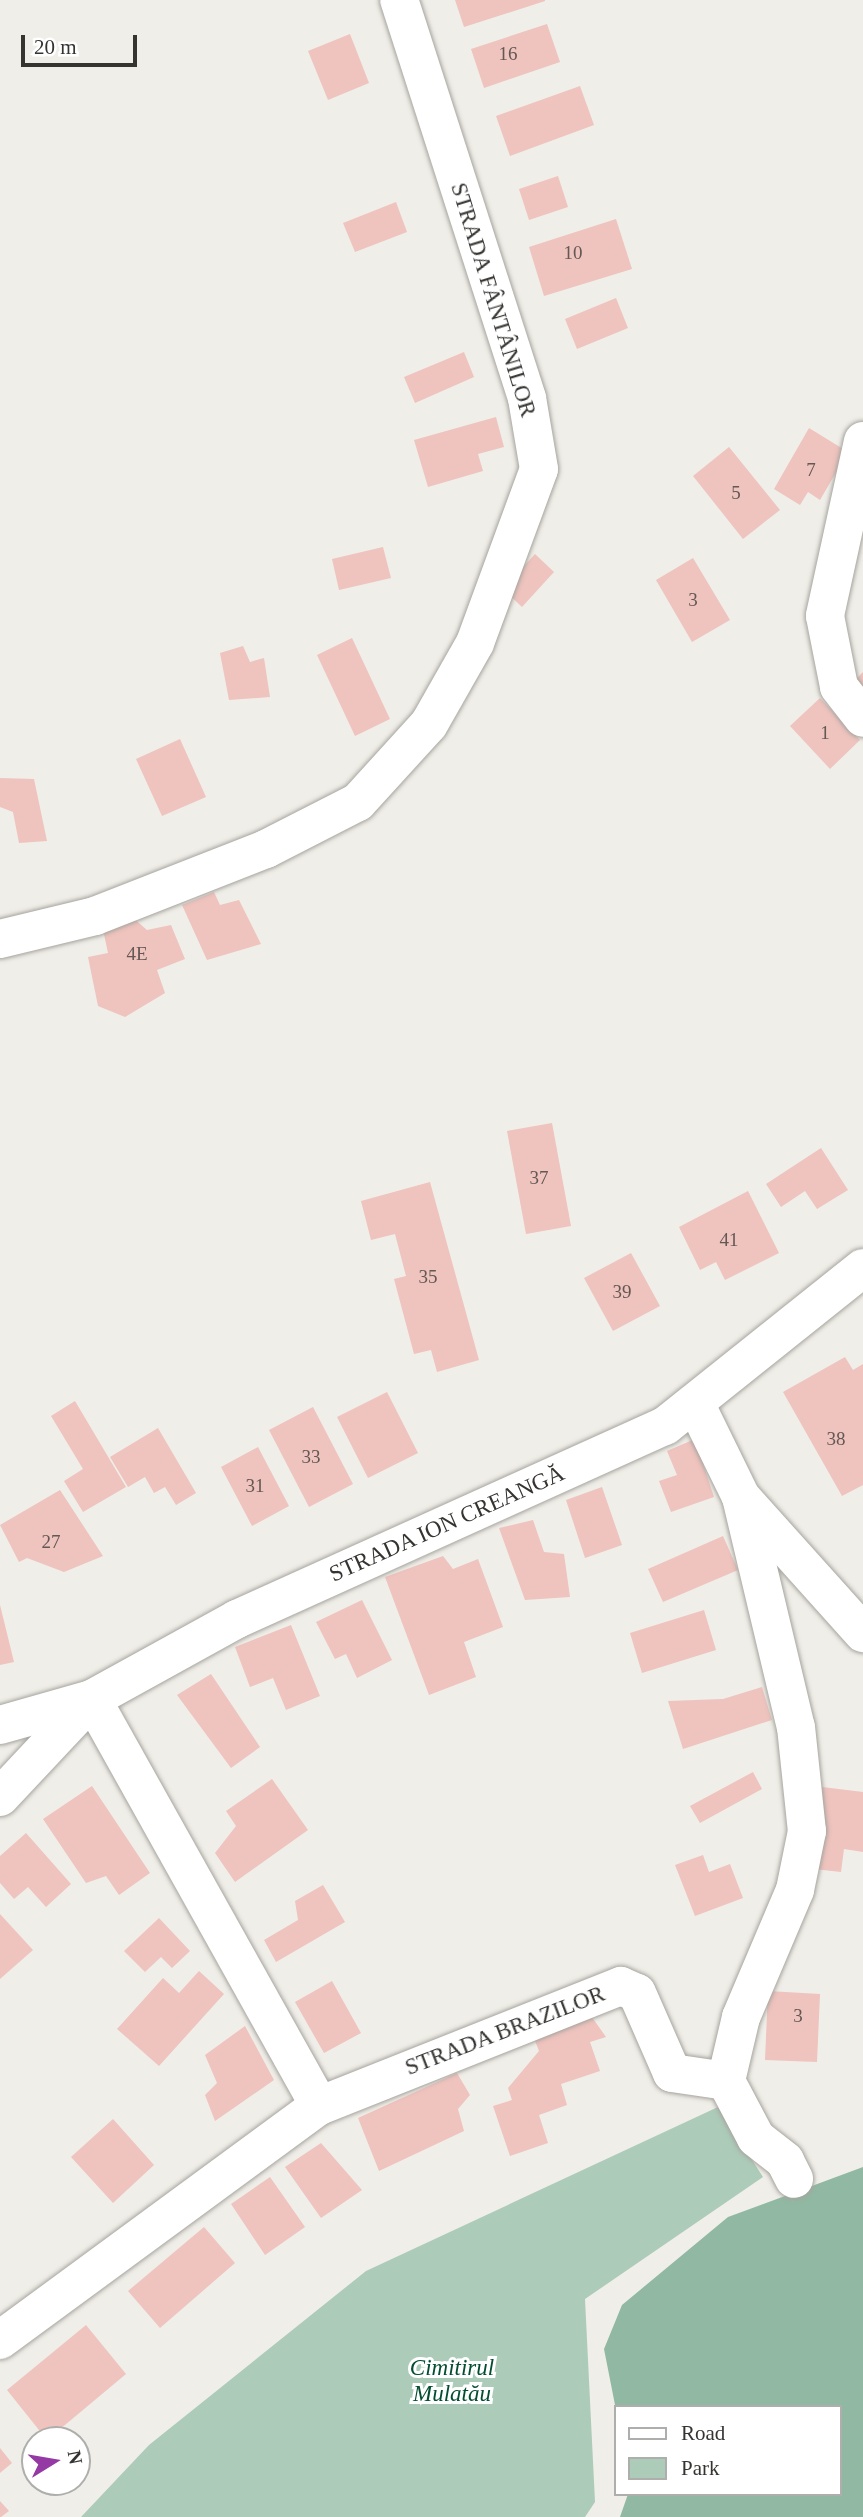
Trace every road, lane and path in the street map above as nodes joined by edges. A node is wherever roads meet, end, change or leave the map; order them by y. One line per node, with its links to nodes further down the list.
1 (399, 0): 4 (street, STRADA FÂNTÂNILOR)
2 (863, 441): 3 (street)
3 (863, 718)
4 (0, 939)
5 (863, 1268): 6 (street, STRADA ION CREANGĂ)
6 (695, 1403): 7 (street); 9 (street, STRADA ION CREANGĂ)
7 (741, 1497): 8 (street); 12 (street)
8 (863, 1633)
9 (92, 1699): 10 (street, STRADA ION CREANGĂ); 11 (street); 13 (street)
10 (0, 1725)
11 (0, 1797)
12 (726, 2081): 13 (street, STRADA BRAZILOR); 14 (street)
13 (319, 2106): 15 (street, STRADA BRAZILOR)
14 (794, 2179)
15 (0, 2340)

